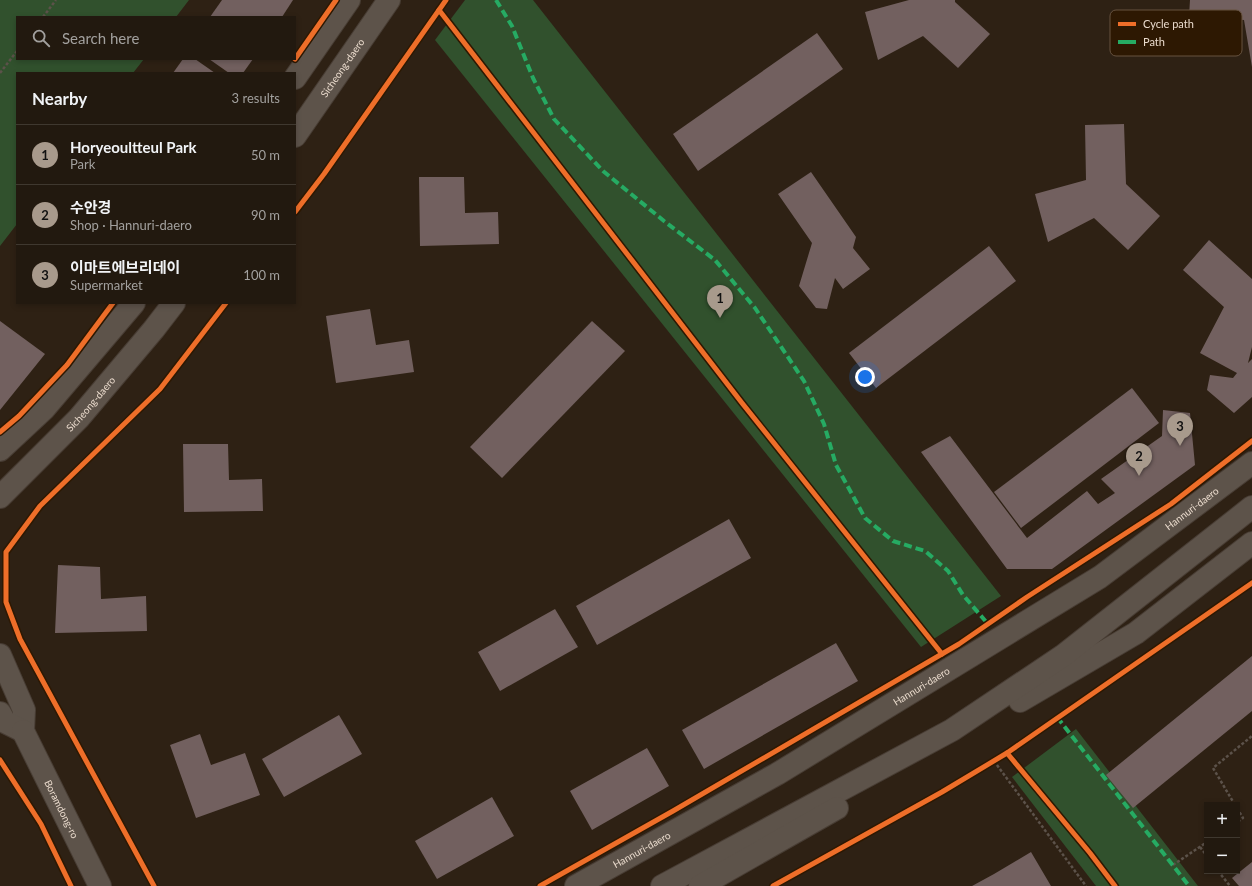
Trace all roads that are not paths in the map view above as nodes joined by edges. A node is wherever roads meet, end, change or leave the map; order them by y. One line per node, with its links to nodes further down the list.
1 (349, 0): 3 (street)
2 (389, 0): 4 (street, Sicheong-daero)
3 (296, 77)
4 (296, 135)
5 (133, 304): 7 (street)
6 (173, 304): 9 (street, Sicheong-daero)
7 (0, 450)
8 (1252, 463): 16 (street, Hannuri-daero)
9 (0, 497)
10 (1252, 507): 17 (street)
11 (1252, 543): 18 (street)
12 (0, 655): 14 (street)
13 (0, 713): 14 (street)
14 (23, 731): 15 (street, Boramdong-ro)
15 (100, 886)
16 (576, 886)
17 (662, 886)
18 (700, 886)

